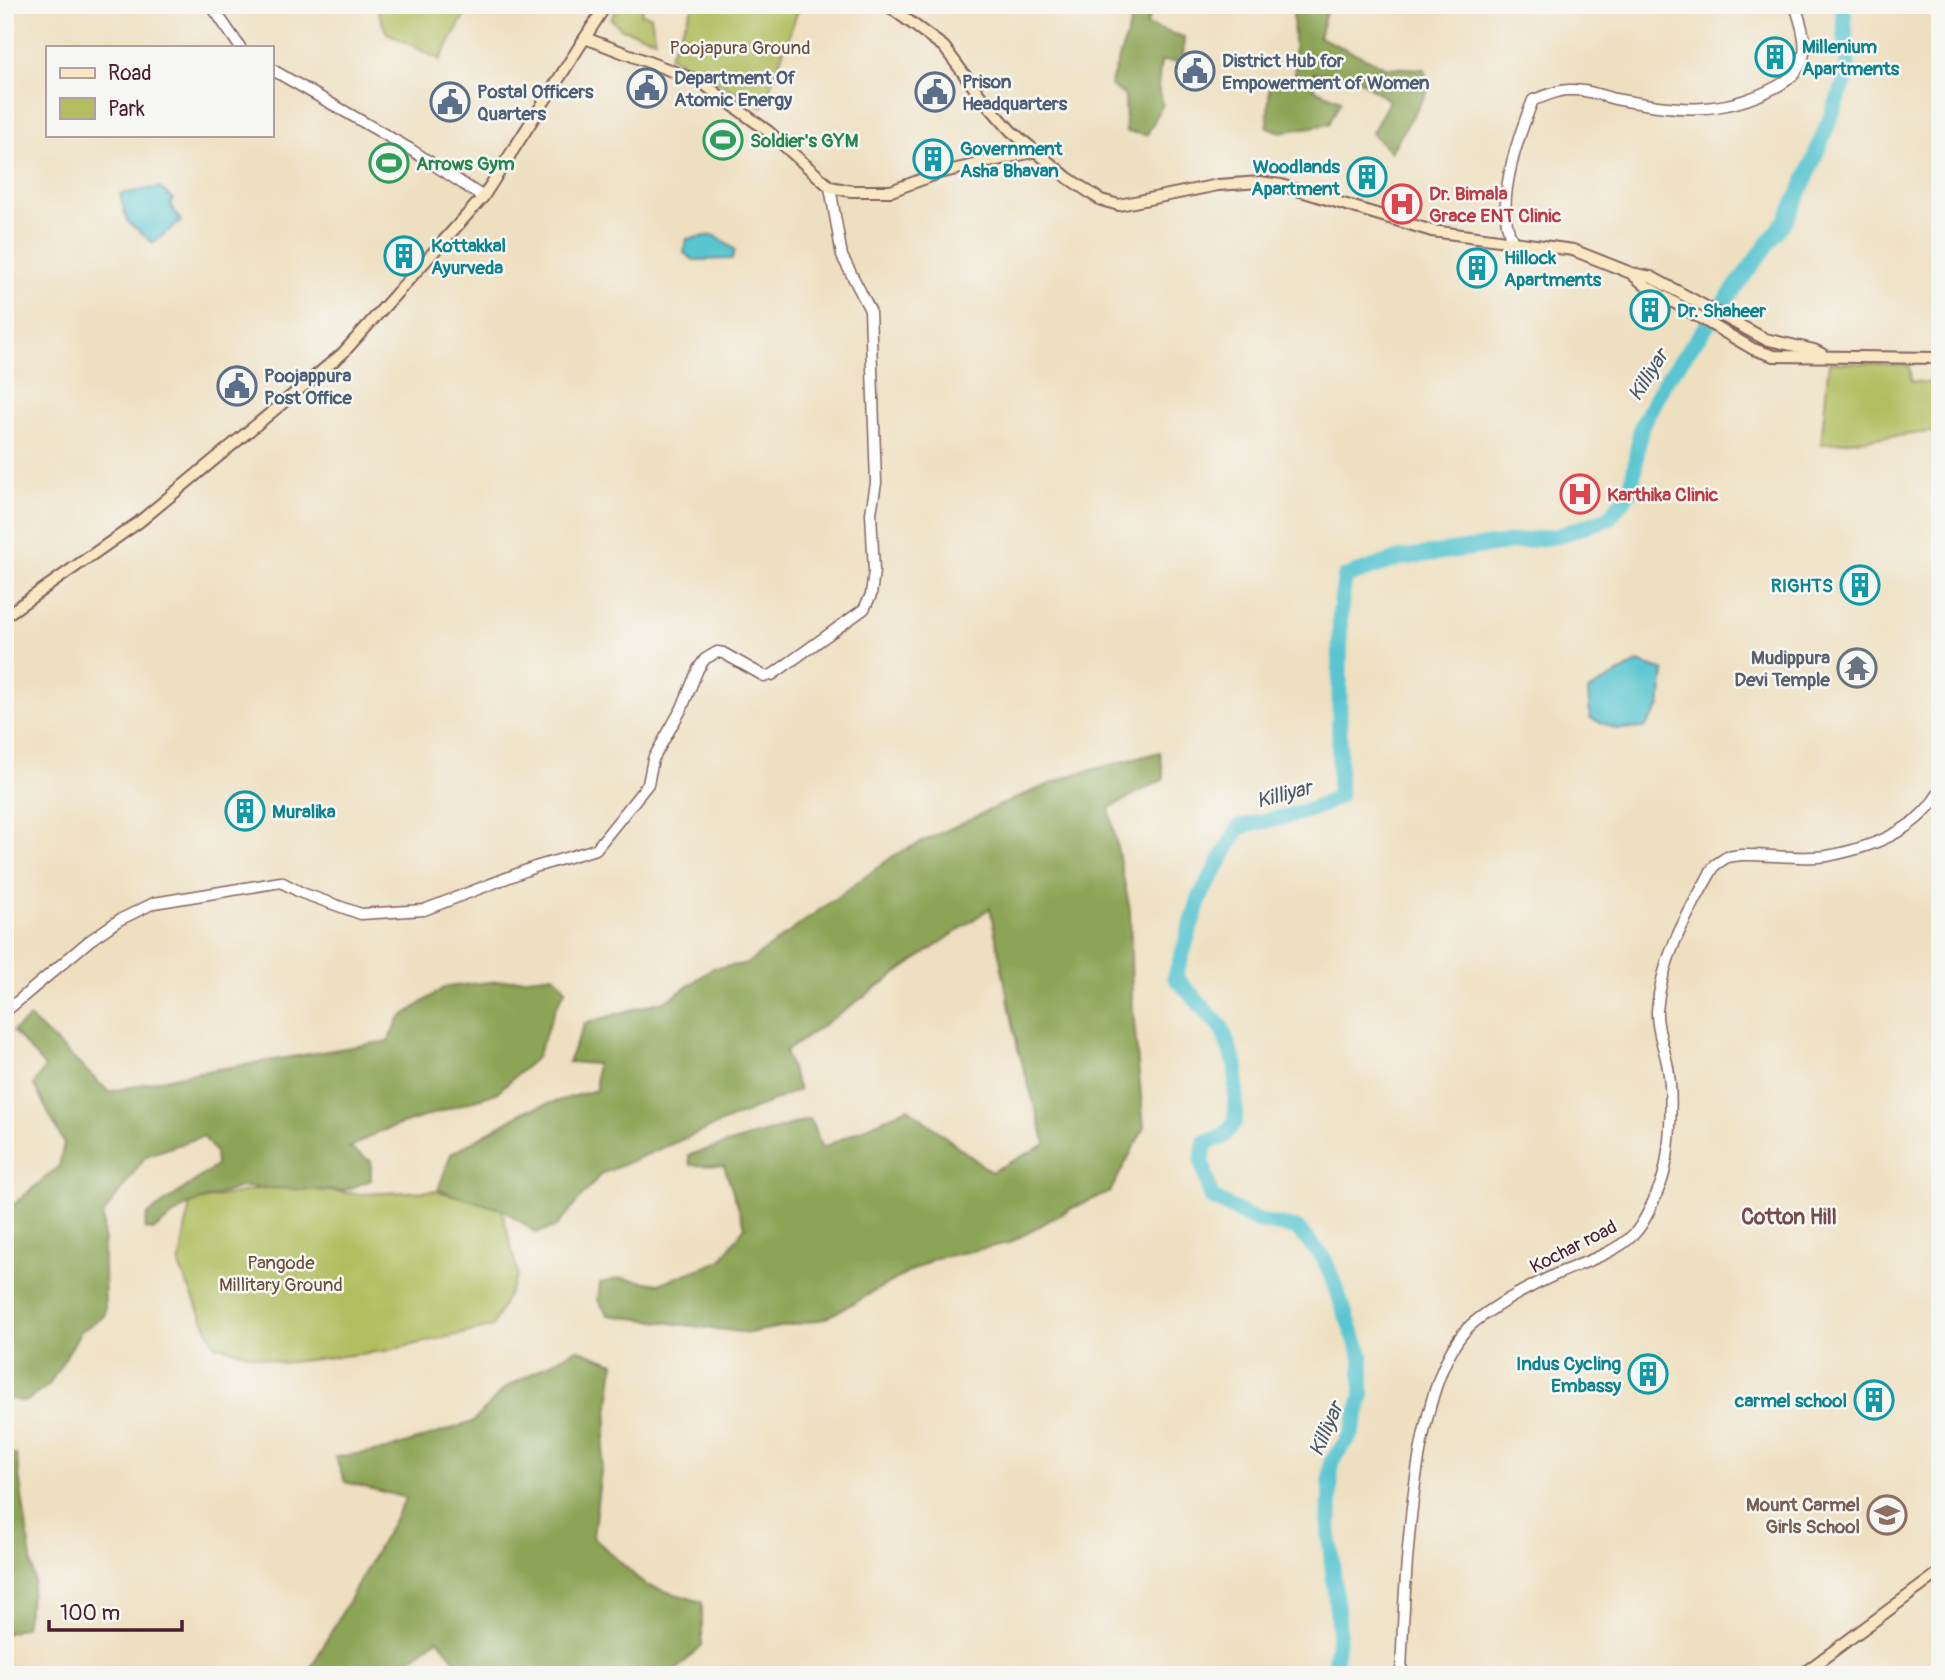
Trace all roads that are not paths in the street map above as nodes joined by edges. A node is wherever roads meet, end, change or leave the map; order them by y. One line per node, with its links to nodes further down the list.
1 (211, 5): 6 (street)
2 (606, 5): 5 (main road)
3 (887, 5): 8 (main road)
4 (1795, 5): 11 (street)
5 (586, 38): 9 (main road); 10 (main road)
6 (239, 46)
7 (273, 70): 10 (street)
8 (1037, 151): 9 (main road); 11 (main road)
9 (830, 187): 17 (street)
10 (484, 197): 15 (main road)
11 (1512, 240): 12 (main road)
12 (1631, 273): 13 (main road); 13 (main road)
13 (1822, 354): 14 (main road)
14 (1940, 358)
15 (5, 616)
16 (1940, 790): 19 (street, Kochar road)
17 (5, 1012)
18 (1940, 1573): 20 (main road)
19 (1401, 1675)
20 (1801, 1675)

